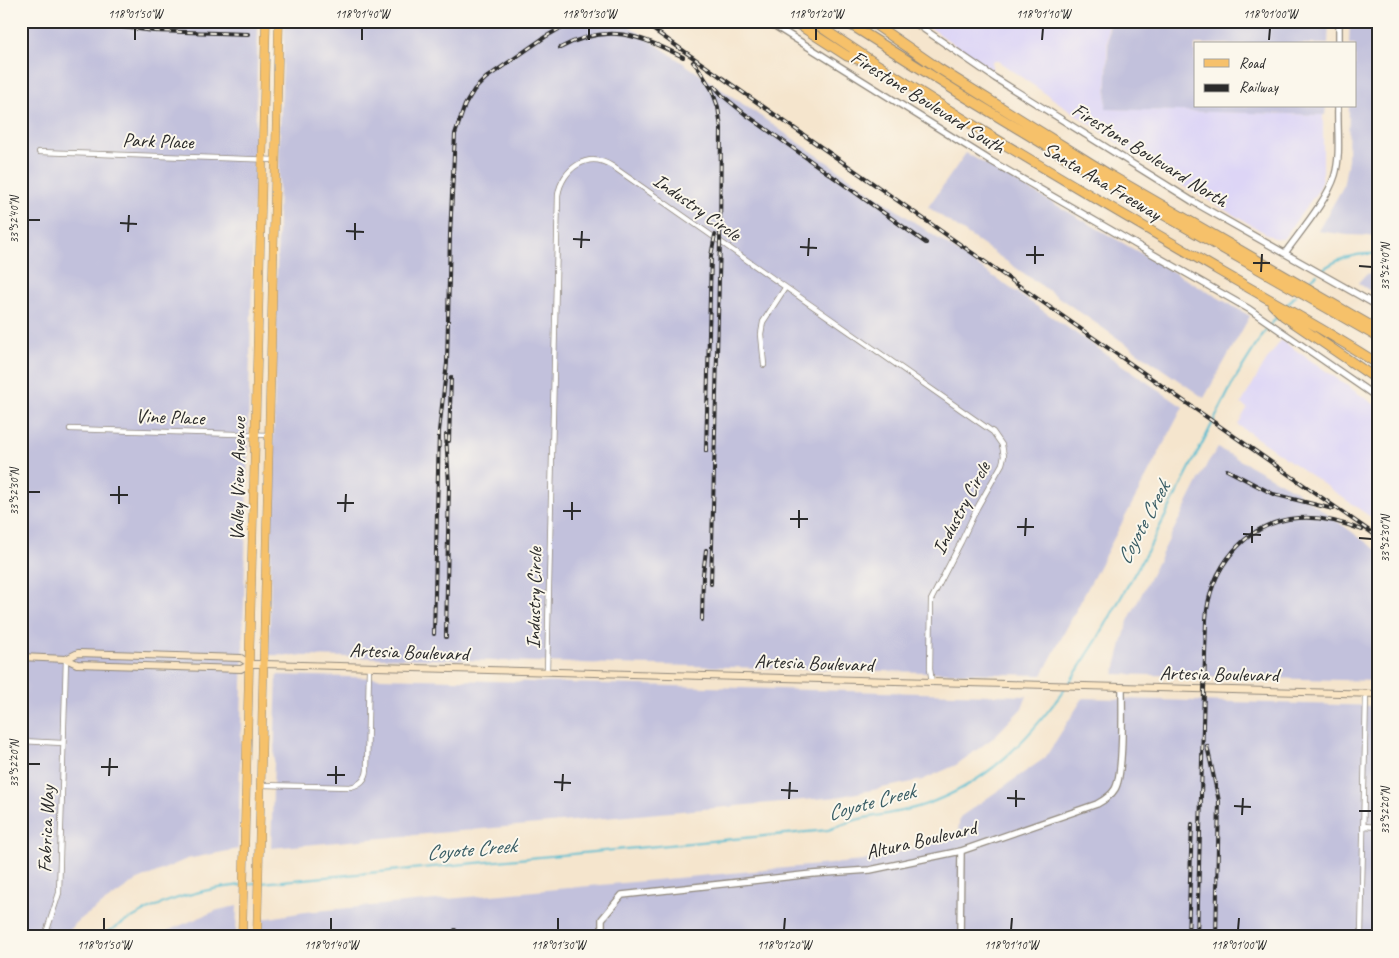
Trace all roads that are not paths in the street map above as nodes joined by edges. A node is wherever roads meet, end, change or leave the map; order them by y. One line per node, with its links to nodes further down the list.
1 (266, 21): 14 (main road, Valley View Avenue)
2 (279, 21): 15 (main road, Valley View Avenue)
3 (767, 21): 27 (street, Firestone Boulevard South)
4 (793, 21): 11 (highway)
5 (812, 21): 11 (highway, Santa Ana Freeway)
6 (845, 21): 17 (highway)
7 (870, 21): 17 (highway, Santa Ana Freeway)
8 (912, 21): 16 (street, Firestone Boulevard North)
9 (1339, 21): 10 (street)
10 (1339, 42)
11 (874, 64): 21 (highway, Santa Ana Freeway)
12 (1338, 108): 16 (street)
13 (39, 152): 14 (street, Park Place)
14 (262, 159): 15 (street, Park Place); 29 (main road, Valley View Avenue)
15 (276, 160): 30 (main road, Valley View Avenue)
16 (1286, 253): 20 (street, Firestone Boulevard North)
17 (1272, 272): 19 (highway, Santa Ana Freeway)
18 (785, 288): 25 (street); 38 (street, Industry Circle); 39 (street, Industry Circle)
19 (1318, 298): 22 (highway, Santa Ana Freeway); 23 (highway)
20 (1378, 306)
21 (1301, 322): 24 (highway); 26 (highway)
22 (1378, 330)
23 (1378, 338)
24 (1378, 364)
25 (764, 365)
26 (1378, 380)
27 (1378, 398)
28 (70, 429): 29 (street, Vine Place)
29 (256, 434): 30 (street, Vine Place); 32 (main road, Valley View Avenue)
30 (269, 434): 31 (main road, Valley View Avenue)
31 (266, 543): 32 (main road); 36 (main road, Valley View Avenue)
32 (253, 544): 35 (main road, Valley View Avenue)
33 (21, 657): 34 (main road, Artesia Boulevard)
34 (66, 659): 35 (main road, Artesia Boulevard); 35 (main road, Artesia Boulevard); 44 (street, Fabrica Way)
35 (250, 664): 36 (main road, Artesia Boulevard); 50 (main road, Valley View Avenue)
36 (264, 664): 37 (main road, Artesia Boulevard); 45 (main road, Valley View Avenue)
37 (369, 667): 38 (main road, Artesia Boulevard); 45 (street)
38 (547, 672): 39 (main road, Artesia Boulevard)
39 (932, 683): 40 (main road, Artesia Boulevard)
40 (1122, 688): 41 (main road, Artesia Boulevard); 48 (street, Altura Boulevard)
41 (1366, 694): 42 (main road, Artesia Boulevard); 46 (street)
42 (1378, 694)
43 (21, 741): 44 (street)
44 (63, 743): 49 (street, Fabrica Way)
45 (261, 785): 51 (main road, Valley View Avenue)
46 (1363, 826): 47 (street); 54 (street)
47 (1378, 827)
48 (961, 850): 52 (street, Altura Boulevard); 53 (street)
49 (42, 937)
50 (242, 937)
51 (257, 937)
52 (602, 937)
53 (960, 937)
54 (1361, 937)

